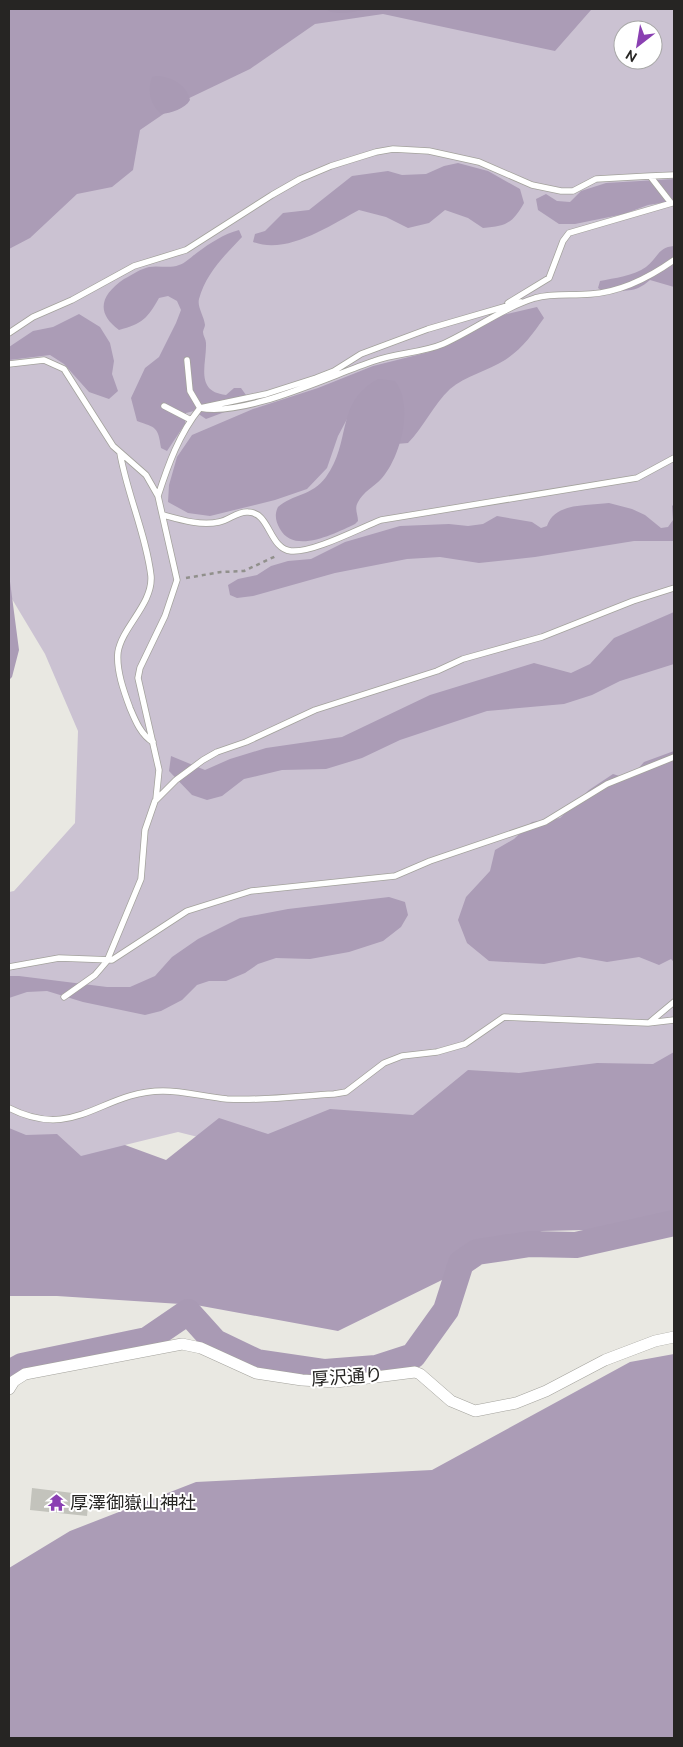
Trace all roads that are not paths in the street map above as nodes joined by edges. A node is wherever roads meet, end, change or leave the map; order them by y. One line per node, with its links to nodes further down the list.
1 (650, 176): 2 (lane); 3 (lane); 7 (lane)
2 (674, 176)
3 (673, 203): 6 (lane)
4 (674, 260): 5 (lane)
5 (533, 299): 6 (lane); 11 (lane)
6 (503, 306): 11 (lane)
7 (9, 333)
8 (187, 360): 11 (lane)
9 (9, 364): 13 (lane)
10 (164, 406): 12 (lane)
11 (200, 408): 12 (lane)
12 (191, 420): 15 (lane)
13 (120, 453): 15 (lane); 18 (lane)
14 (674, 458): 16 (lane)
15 (158, 496): 16 (lane)
16 (163, 515): 18 (lane)
17 (674, 588): 20 (lane)
18 (154, 742): 20 (lane)
19 (674, 757): 21 (lane)
20 (155, 801): 21 (lane)
21 (108, 961): 22 (lane); 23 (lane)
22 (9, 967)
23 (64, 997)
24 (674, 1002): 26 (lane)
25 (674, 1020): 26 (lane)
26 (648, 1023): 27 (lane)
27 (9, 1108)
28 (674, 1337): 29 (street, 厚沢通り)
29 (9, 1389)

